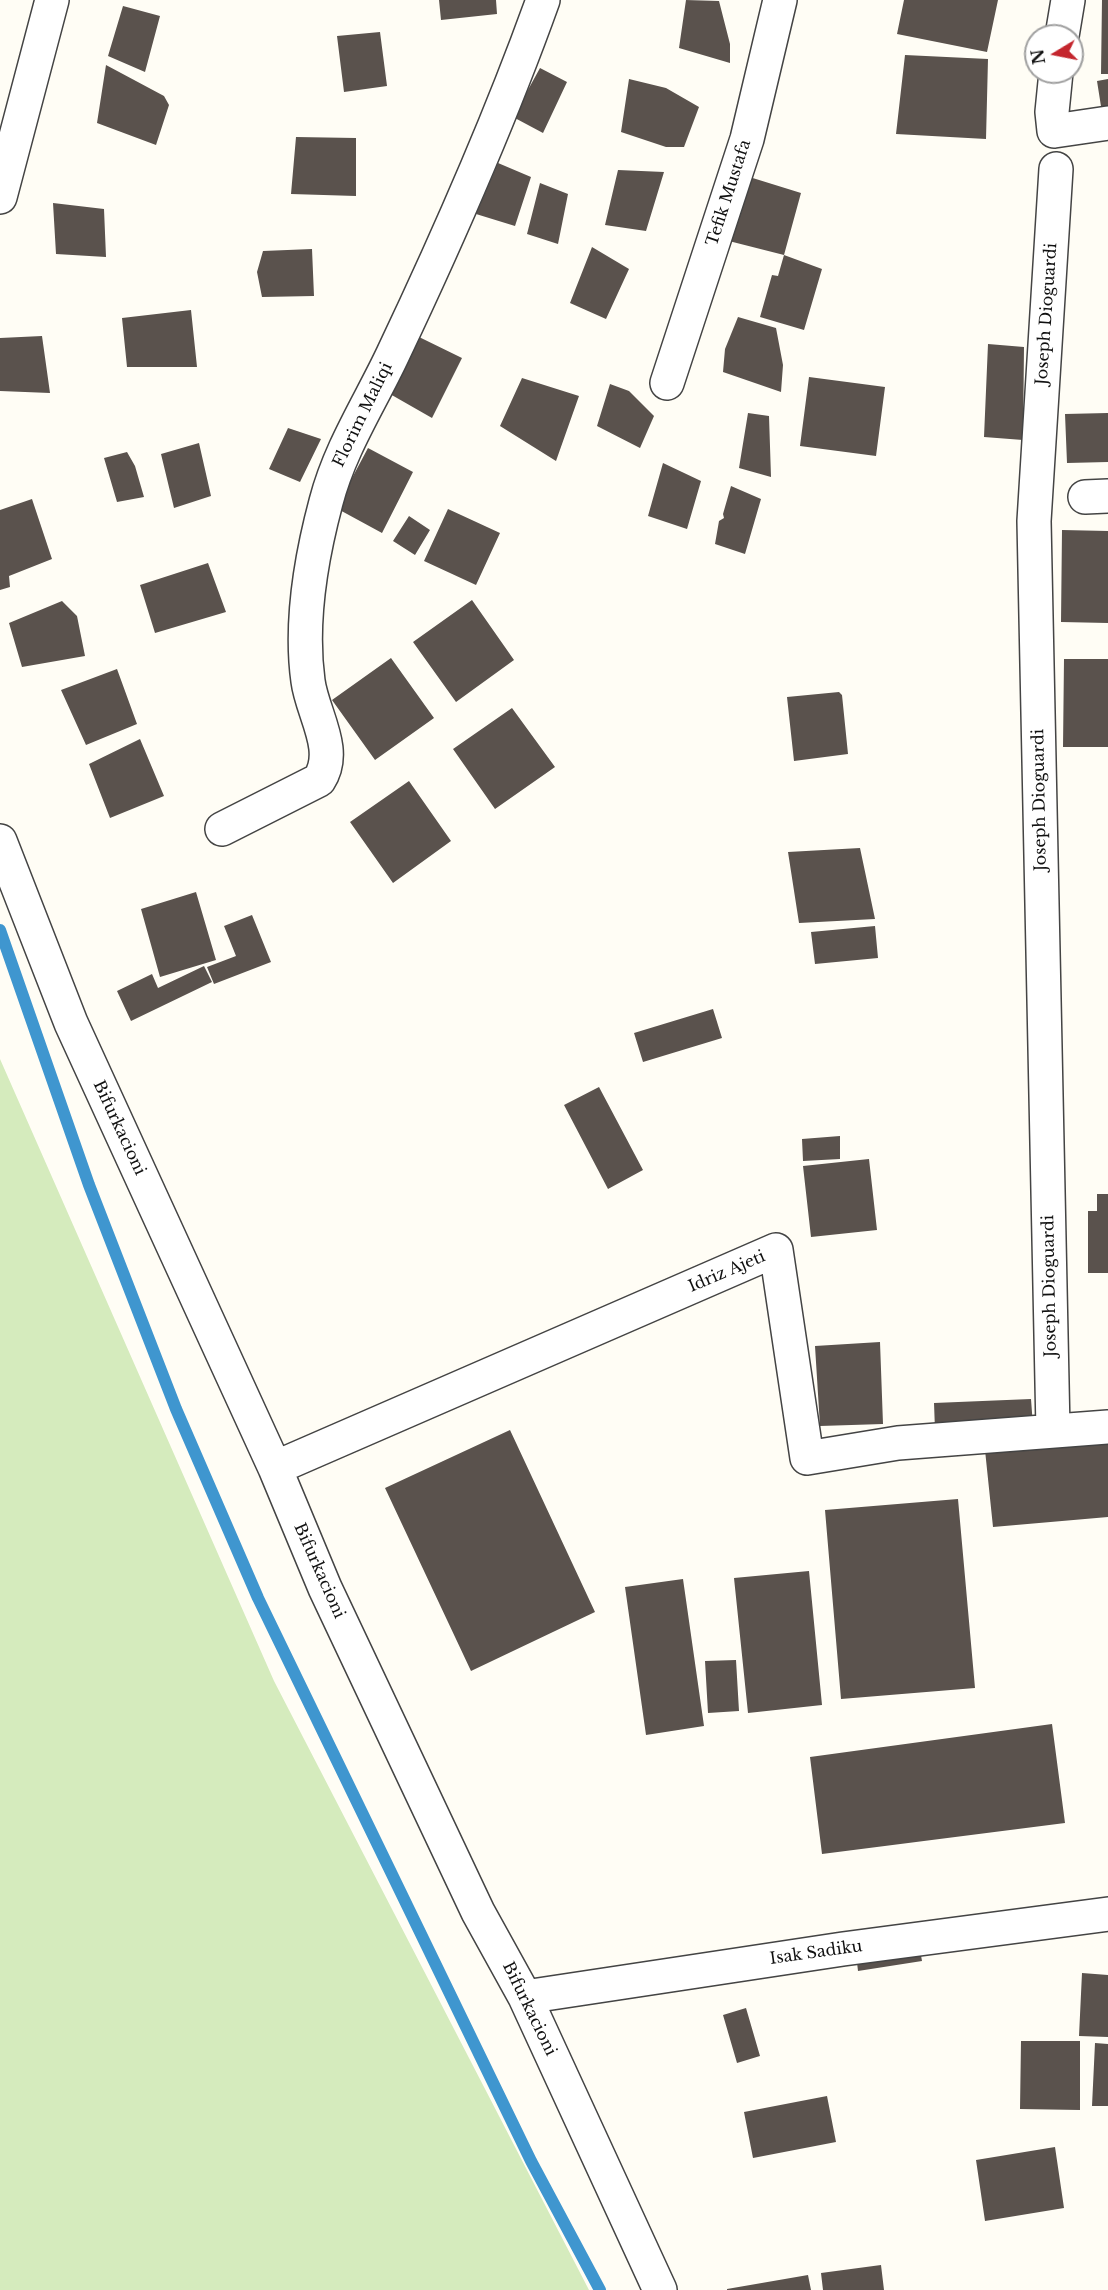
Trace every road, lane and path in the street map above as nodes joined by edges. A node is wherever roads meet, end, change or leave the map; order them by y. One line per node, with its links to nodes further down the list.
1 (52, 0): 9 (street)
2 (543, 0): 11 (street, Florim Maliqi)
3 (780, 0): 10 (street, Tefik Mustafa)
4 (1068, 0): 5 (street)
5 (1064, 24)
6 (1055, 84): 7 (street)
7 (1108, 123)
8 (1056, 170): 14 (street, Joseph Dioguardi)
9 (0, 197)
10 (668, 384)
11 (222, 828)
12 (0, 841): 15 (street, Bifurkacioni)
13 (1108, 1427): 14 (street, Idriz Ajeti)
14 (1053, 1430): 15 (street, Idriz Ajeti)
15 (275, 1468): 17 (street, Bifurkacioni)
16 (1108, 1914): 17 (street, Isak Sadiku)
17 (525, 1997): 18 (street, Bifurkacioni)
18 (660, 2290)

